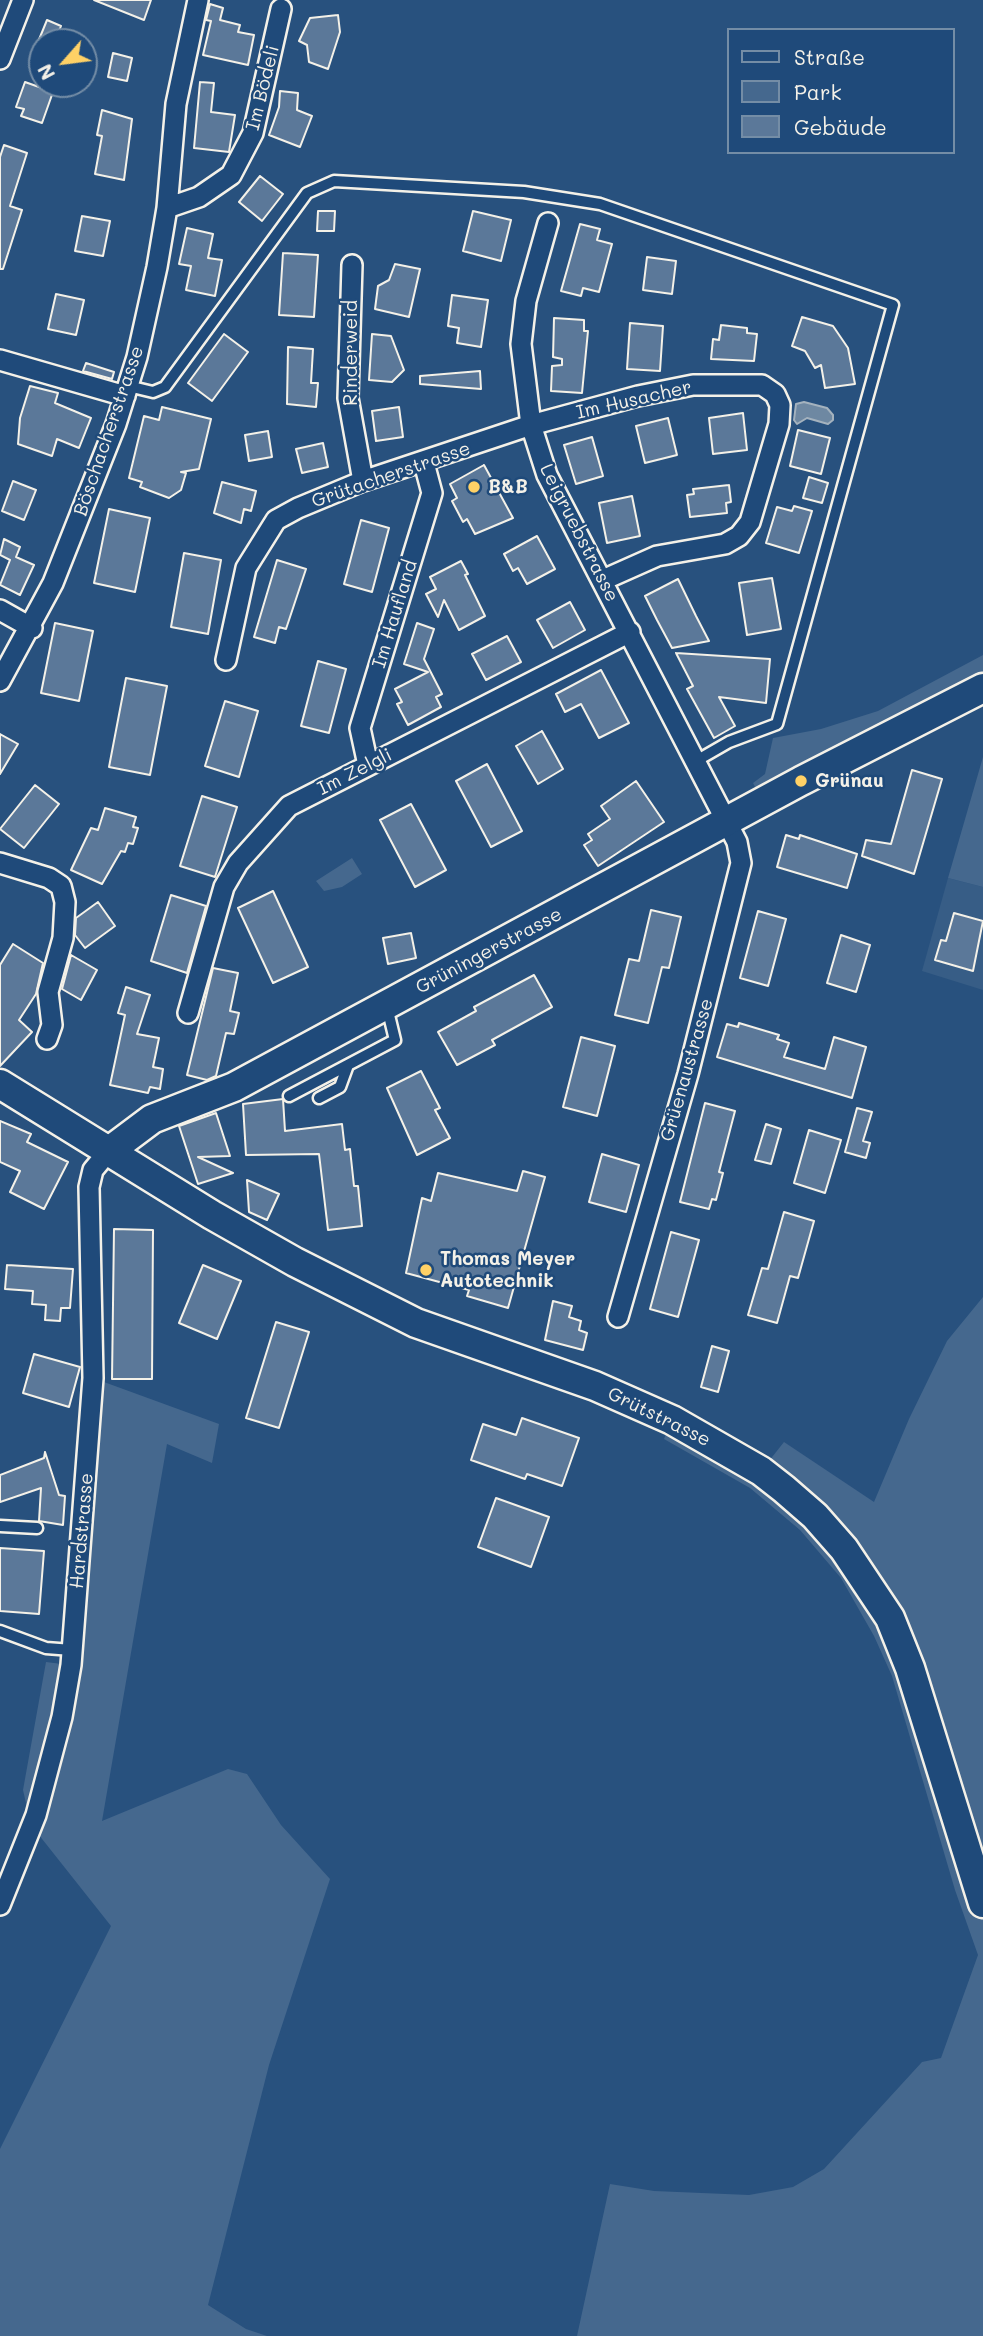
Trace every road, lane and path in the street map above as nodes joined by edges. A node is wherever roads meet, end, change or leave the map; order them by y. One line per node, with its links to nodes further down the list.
1 (23, 0): 4 (street)
2 (198, 0): 5 (street, Böschacherstrasse)
3 (282, 9): 5 (street, Im Bödeli)
4 (0, 59)
5 (167, 208): 9 (street, Böschacherstrasse)
6 (548, 223): 10 (street, Leigruebstrasse)
7 (352, 265): 12 (street, Rinderweid)
8 (0, 360): 9 (street)
9 (126, 391): 15 (street, Böschacherstrasse); 20 (lane)
10 (531, 425): 11 (street, Grütacherstrasse); 13 (street, Leigruebstrasse); 13 (street, Im Husacher)
11 (424, 463): 12 (street, Grütacherstrasse); 21 (street, Im Haufland)
12 (363, 481): 17 (street, Grütacherstrasse)
13 (603, 580): 16 (street, Leigruebstrasse)
14 (0, 610): 15 (street)
15 (32, 628): 18 (street, Böschacherstrasse)
16 (630, 632): 20 (street, Leigruebstrasse); 21 (street, Im Zelgli)
17 (226, 660)
18 (0, 681)
19 (983, 688): 22 (main road, Grüningerstrasse)
20 (696, 761): 22 (street, Leigruebstrasse)
21 (368, 765): 25 (street, Im Zelgli)
22 (727, 822): 24 (main road, Grüningerstrasse); 32 (street, Grüenaustrasse)
23 (0, 863): 26 (street)
24 (387, 1006): 27 (lane); 31 (main road, Grüningerstrasse)
25 (188, 1013)
26 (47, 1040)
27 (348, 1065): 29 (lane); 30 (lane)
28 (0, 1084): 31 (main road)
29 (289, 1096)
30 (319, 1097)
31 (108, 1152): 36 (street, Hardstrasse); 37 (main road, Grütstrasse)
32 (618, 1317)
33 (0, 1526): 34 (lane)
34 (37, 1528)
35 (0, 1631): 36 (lane)
36 (72, 1650): 38 (street, Hardstrasse)
37 (983, 1903)
38 (0, 1905)

